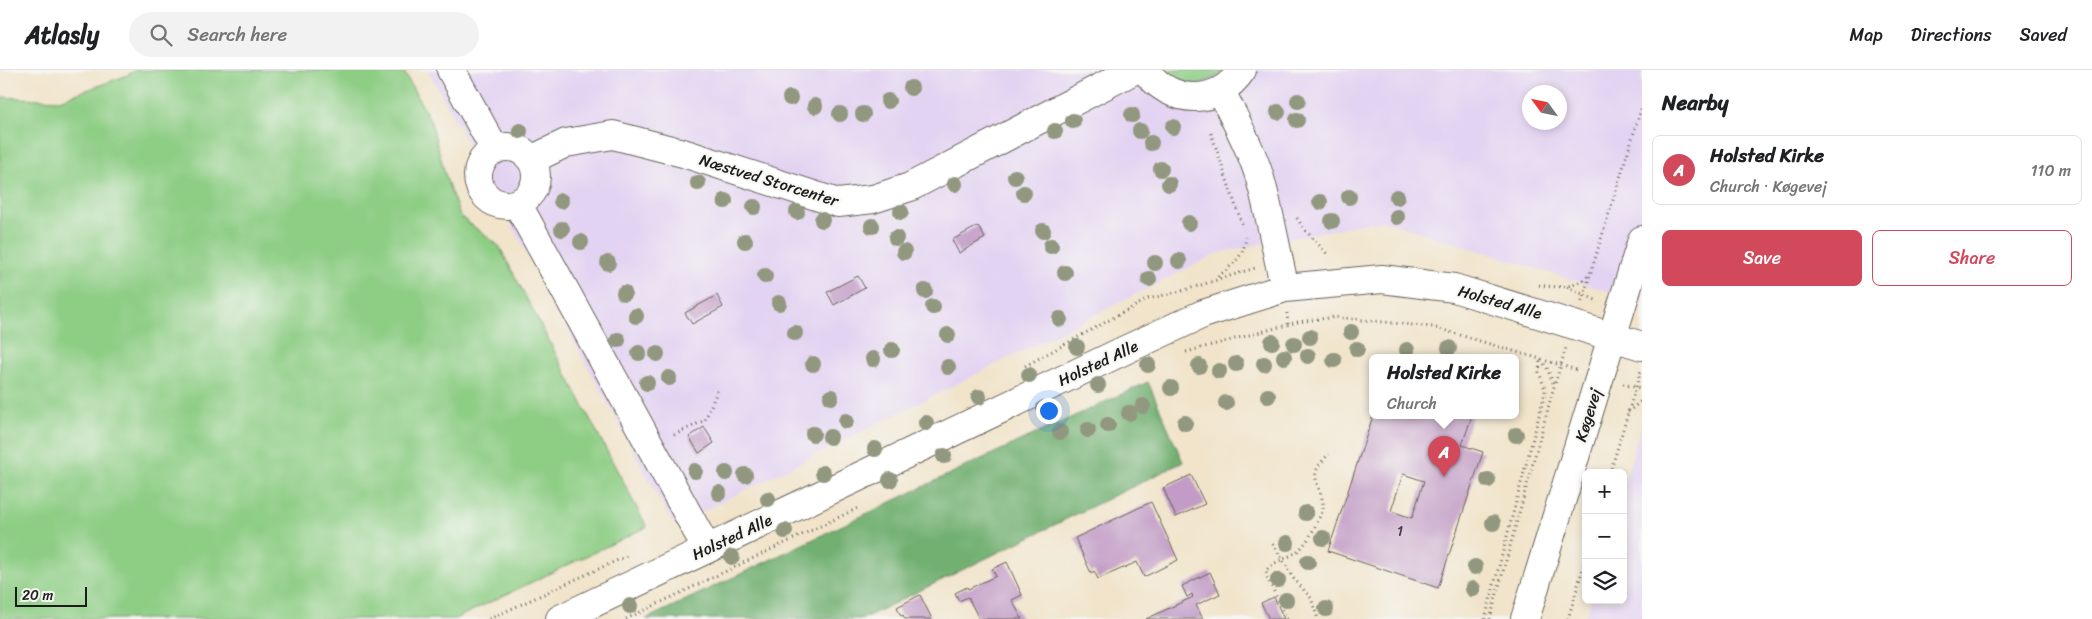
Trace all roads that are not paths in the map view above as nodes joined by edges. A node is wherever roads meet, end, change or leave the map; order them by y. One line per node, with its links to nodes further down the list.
1 (451, 70): 6 (street)
2 (1134, 70): 7 (street, Næstved Storcenter)
3 (1145, 70): 5 (street)
4 (1242, 70): 5 (street)
5 (1221, 91): 10 (street)
6 (495, 150): 7 (street); 8 (street)
7 (531, 160): 8 (street)
8 (518, 203): 13 (street)
9 (1642, 240): 11 (street, Køgevej)
10 (1284, 288): 11 (street, Holsted Alle); 13 (street, Holsted Alle)
11 (1612, 335): 12 (street, Holsted Alle); 15 (street, Køgevej)
12 (1642, 346)
13 (707, 549): 14 (street, Holsted Alle)
14 (560, 619)
15 (1525, 619)

